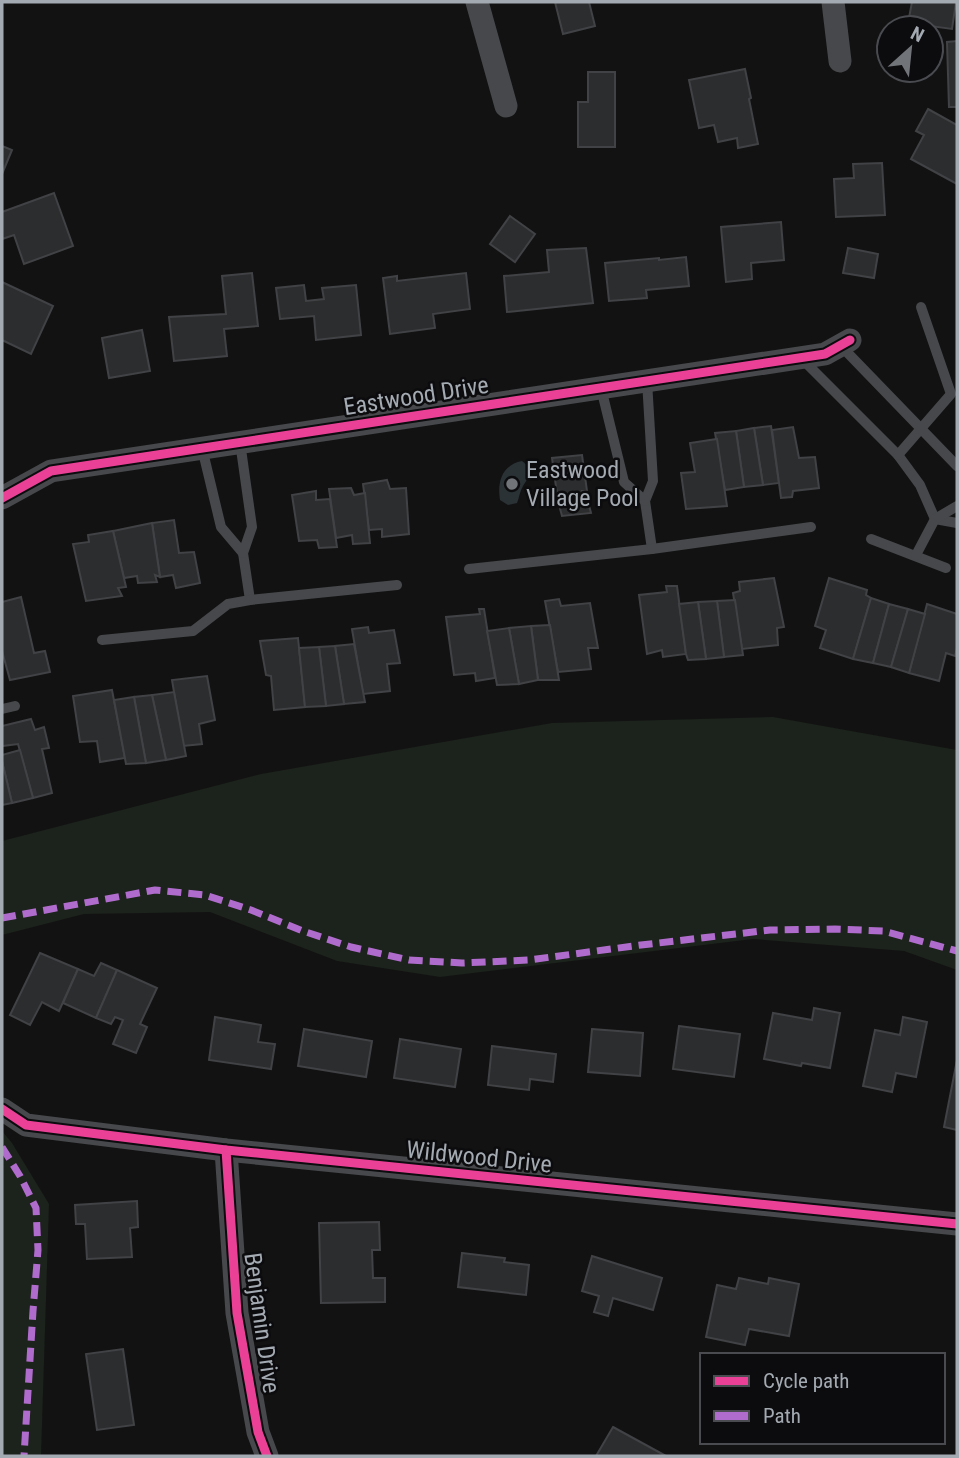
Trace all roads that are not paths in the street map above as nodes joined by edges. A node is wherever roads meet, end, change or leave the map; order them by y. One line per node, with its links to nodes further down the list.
1 (477, 2): 4 (street)
2 (833, 2): 3 (street)
3 (840, 61)
4 (506, 106)
5 (921, 307): 10 (lane)
6 (845, 343): 7 (street, Eastwood Drive); 10 (lane)
7 (801, 358): 8 (street, Eastwood Drive); 13 (lane)
8 (647, 381): 9 (street, Eastwood Drive); 16 (lane)
9 (601, 388): 11 (street, Eastwood Drive); 16 (lane)
10 (921, 430): 13 (lane); 14 (lane)
11 (240, 442): 12 (street, Eastwood Drive); 23 (lane)
12 (202, 448): 15 (street, Eastwood Drive); 23 (lane)
13 (898, 455): 18 (lane)
14 (957, 466)
15 (2, 498)
16 (645, 501): 22 (lane)
17 (957, 506): 18 (lane)
18 (934, 519): 19 (lane); 24 (lane)
19 (957, 523)
20 (811, 527): 22 (lane)
21 (871, 539): 24 (lane)
22 (652, 550): 26 (lane)
23 (243, 553): 28 (lane)
24 (915, 555): 25 (lane)
25 (946, 568)
26 (469, 569)
27 (397, 586): 28 (lane)
28 (250, 600): 29 (lane)
29 (102, 640)
30 (15, 706): 31 (lane)
31 (2, 709)
32 (2, 1109): 33 (street, Wildwood Drive)
33 (226, 1150): 34 (street, Wildwood Drive); 35 (street, Benjamin Drive)
34 (957, 1224)
35 (267, 1456)

